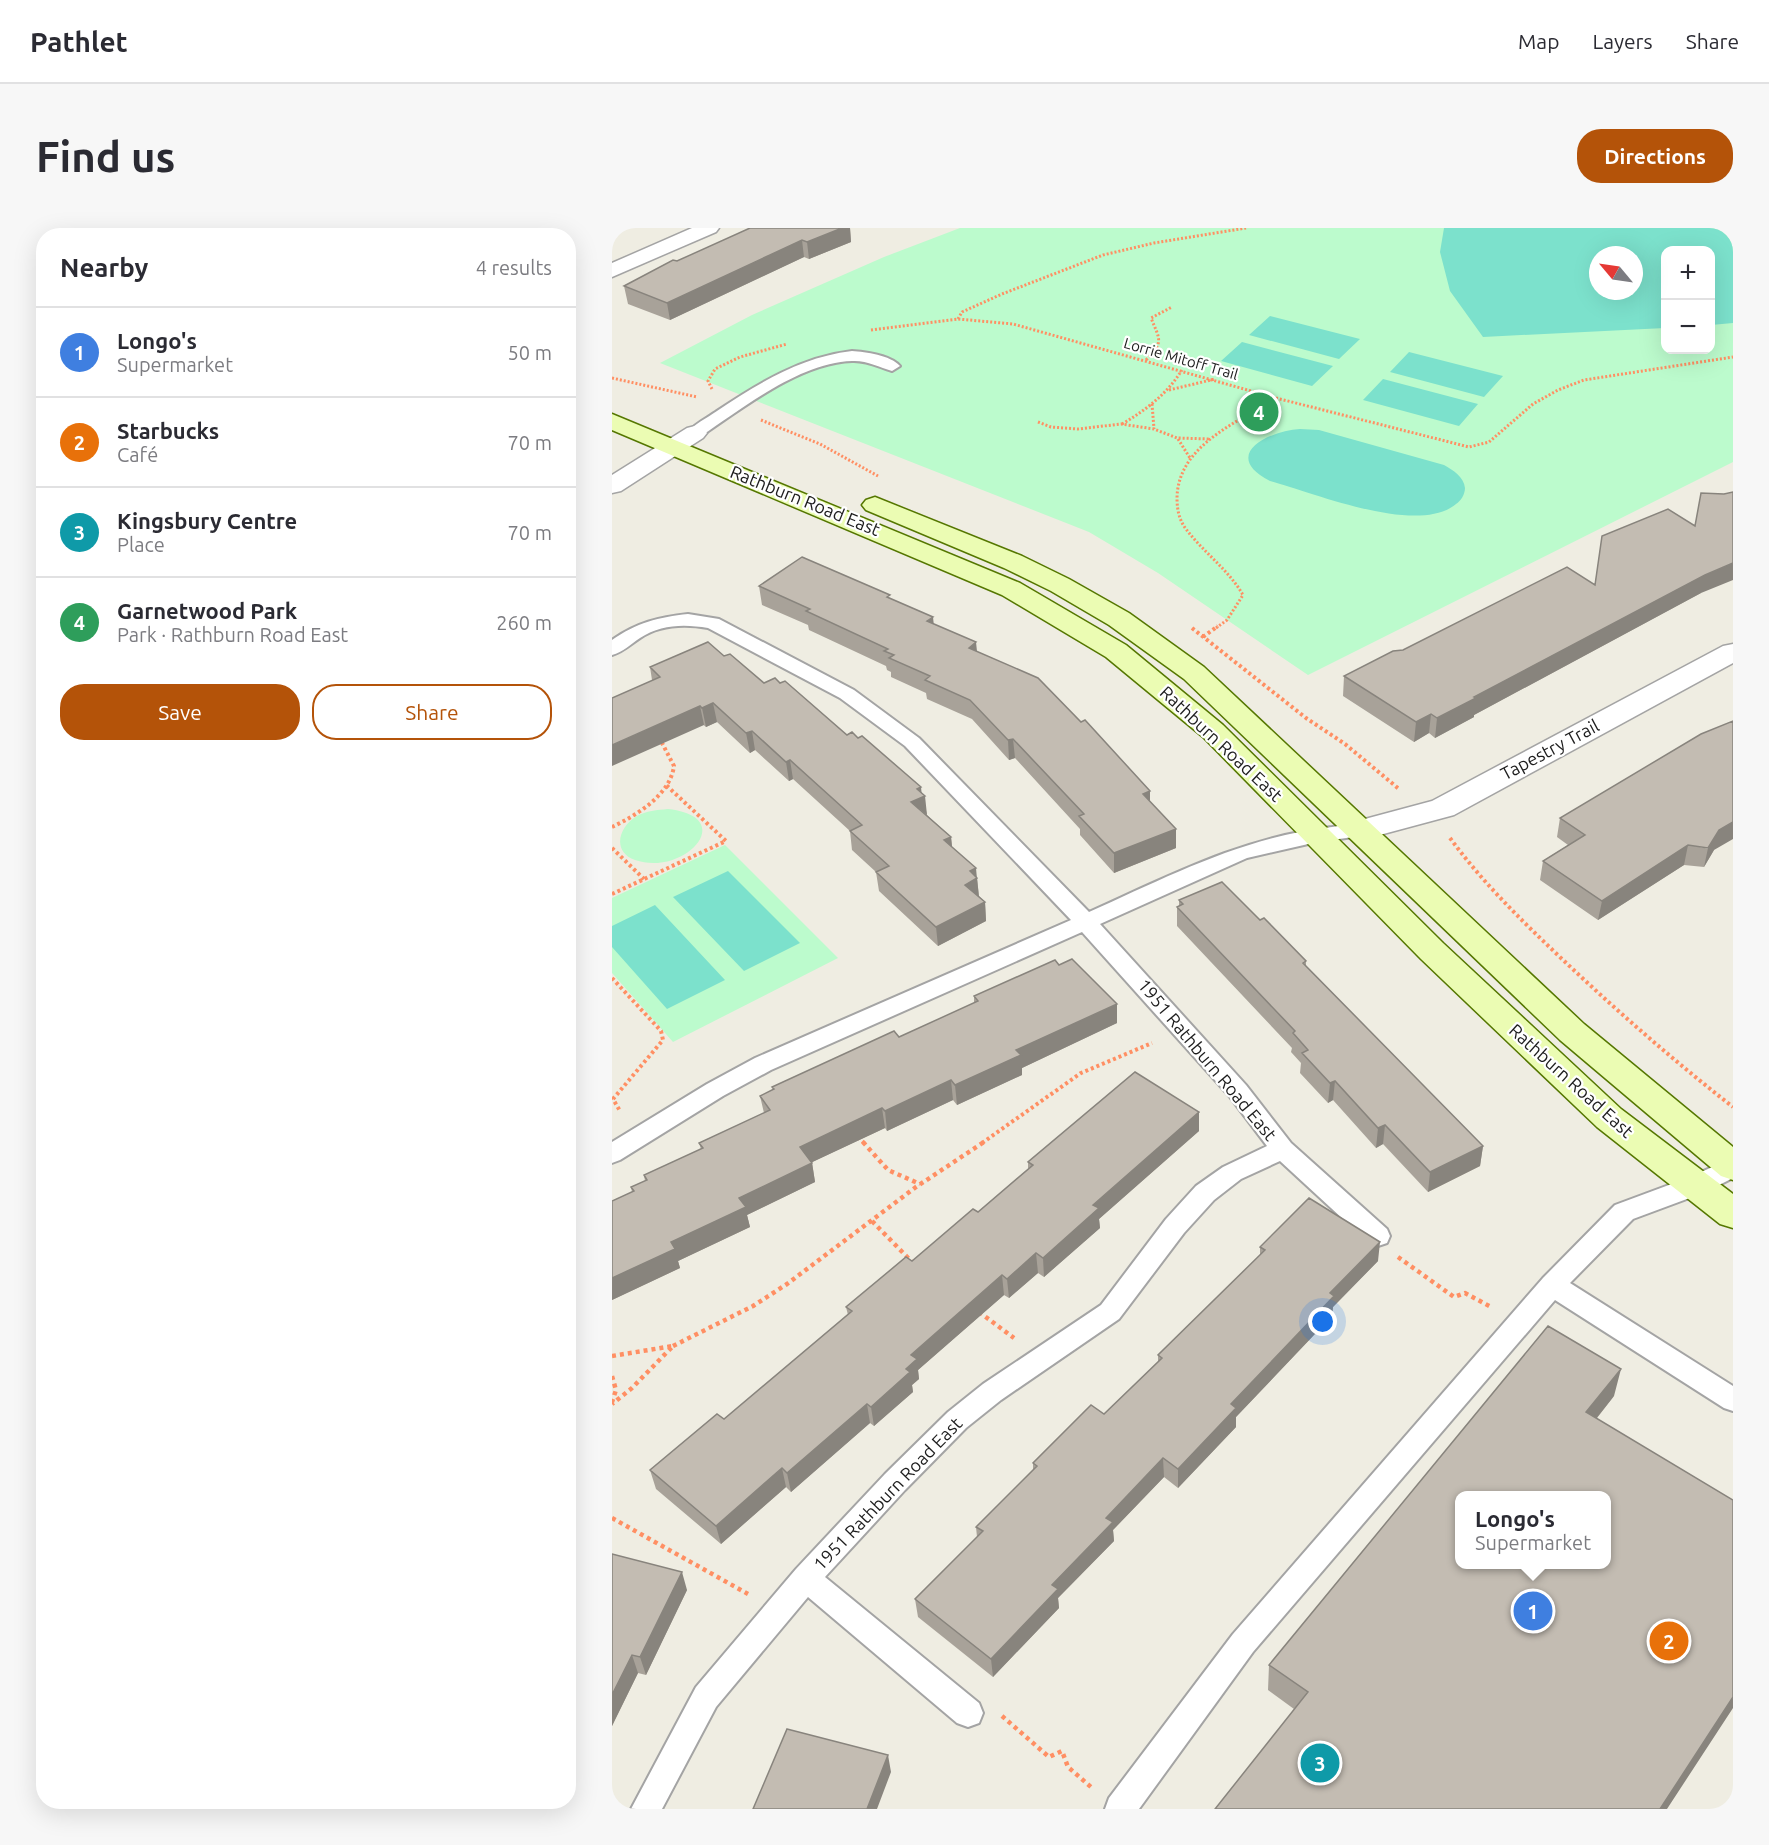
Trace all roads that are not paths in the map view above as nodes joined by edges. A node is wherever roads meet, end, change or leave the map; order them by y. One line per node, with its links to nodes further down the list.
1 (709, 228): 2 (street)
2 (612, 271)
3 (892, 366): 6 (lane)
4 (612, 398): 6 (street, Rathburn Road East)
5 (612, 421): 6 (street, Rathburn Road East)
6 (685, 439): 7 (street, Rathburn Road East); 8 (street); 13 (street, Rathburn Road East)
7 (781, 467)
8 (612, 486)
9 (856, 497): 12 (street, Rathburn Road East)
10 (612, 649): 14 (lane, 1951 Rathburn Road East)
11 (1733, 652): 12 (street, Tapestry Trail)
12 (1361, 830): 13 (lane); 17 (street, Rathburn Road East)
13 (1317, 835): 14 (lane); 18 (street, Rathburn Road East)
14 (1086, 921): 15 (lane, 1951 Rathburn Road East); 16 (lane)
15 (1283, 1149): 20 (lane); 23 (lane, 1951 Rathburn Road East)
16 (612, 1154)
17 (1733, 1167): 18 (lane)
18 (1694, 1186): 19 (street, Rathburn Road East); 21 (lane)
19 (1733, 1214)
20 (1378, 1236)
21 (1552, 1285): 22 (lane); 25 (lane)
22 (1733, 1400)
23 (806, 1578): 24 (lane); 26 (lane, 1951 Rathburn Road East)
24 (966, 1711)
25 (1110, 1802)
26 (646, 1809)

